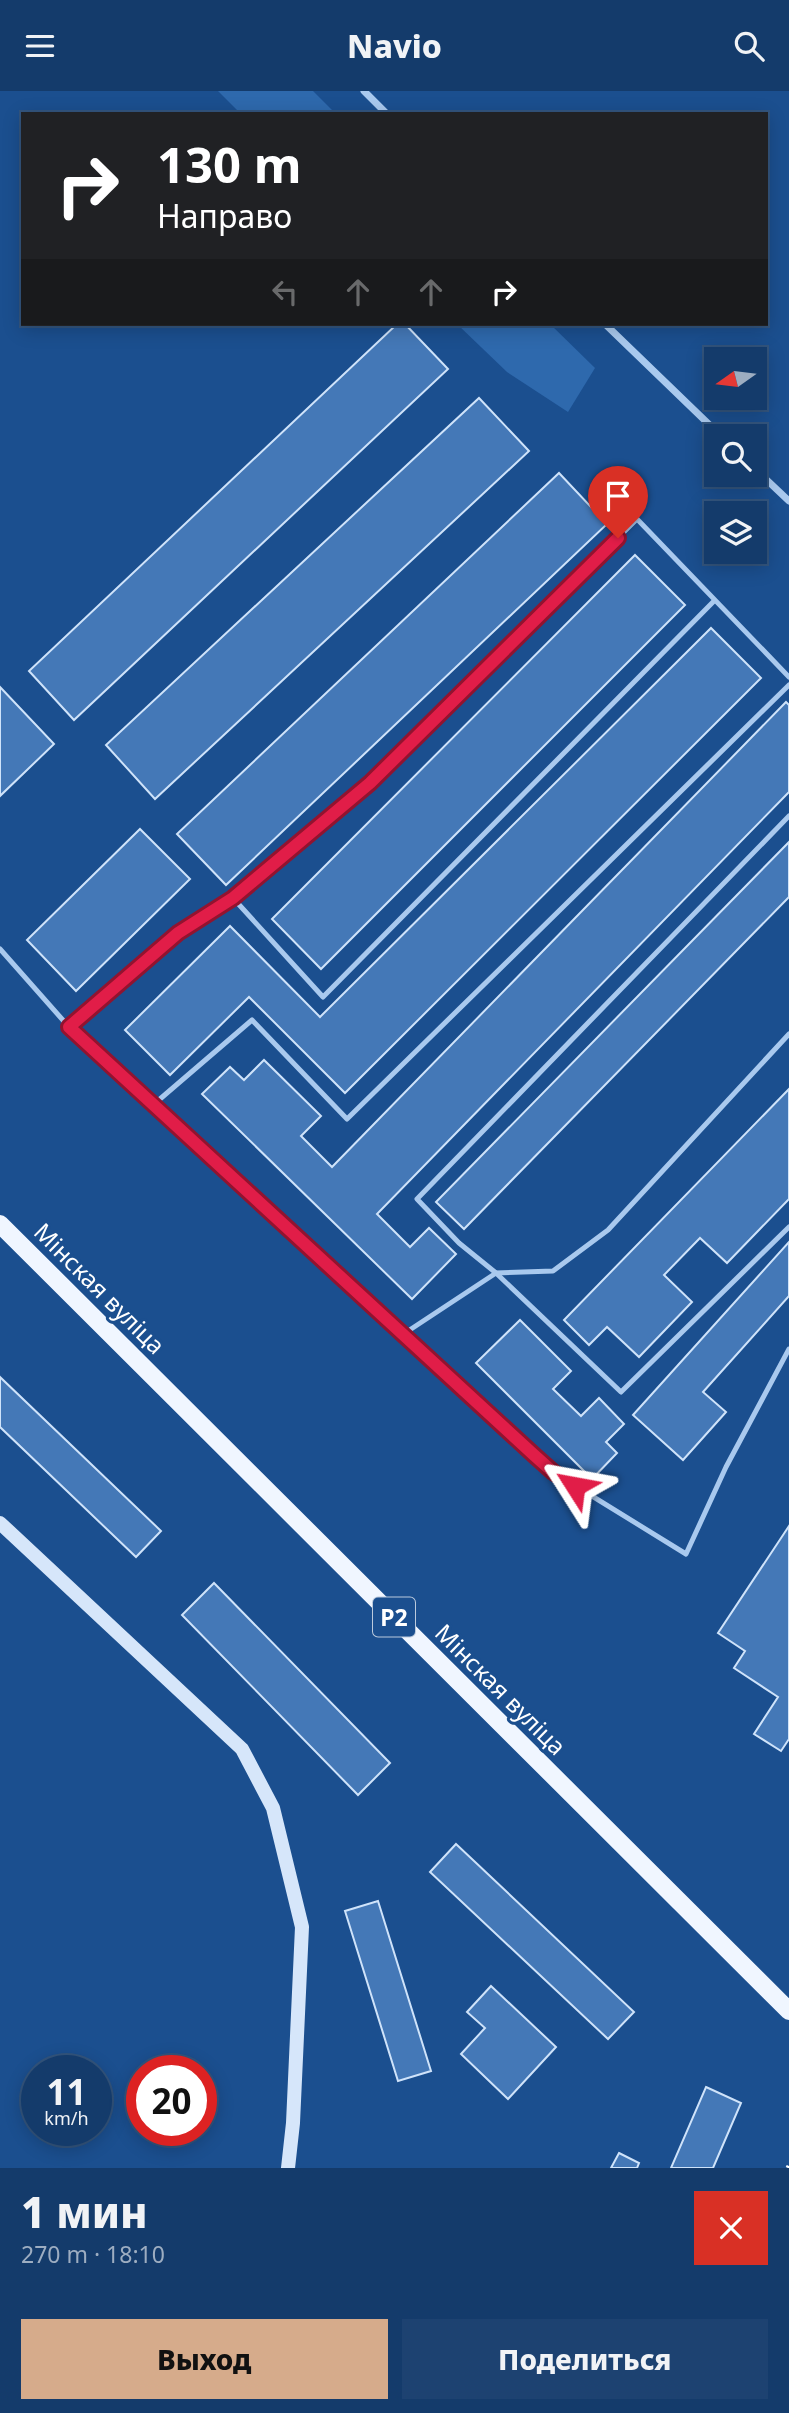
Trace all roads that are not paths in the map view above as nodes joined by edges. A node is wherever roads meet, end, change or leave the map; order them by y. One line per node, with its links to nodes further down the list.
1 (364, 91): 2 (street)
2 (385, 112)
3 (607, 326): 4 (street)
4 (709, 424)
5 (767, 480): 6 (street)
6 (789, 501)
7 (714, 601): 8 (lane); 11 (lane); 11 (lane)
8 (789, 677)
9 (789, 685): 15 (lane)
10 (789, 816): 18 (lane)
11 (233, 898): 13 (lane)
12 (0, 949): 13 (lane)
13 (69, 1027): 15 (lane)
14 (789, 1034): 18 (lane)
15 (153, 1105): 19 (lane)
16 (0, 1224): 22 (main road, Мінская вуліца / Р2)
17 (789, 1227): 18 (lane)
18 (496, 1273): 19 (lane)
19 (402, 1335): 20 (lane)
20 (789, 1349)
21 (0, 1523): 23 (street)
22 (789, 2010)
23 (288, 2168)

